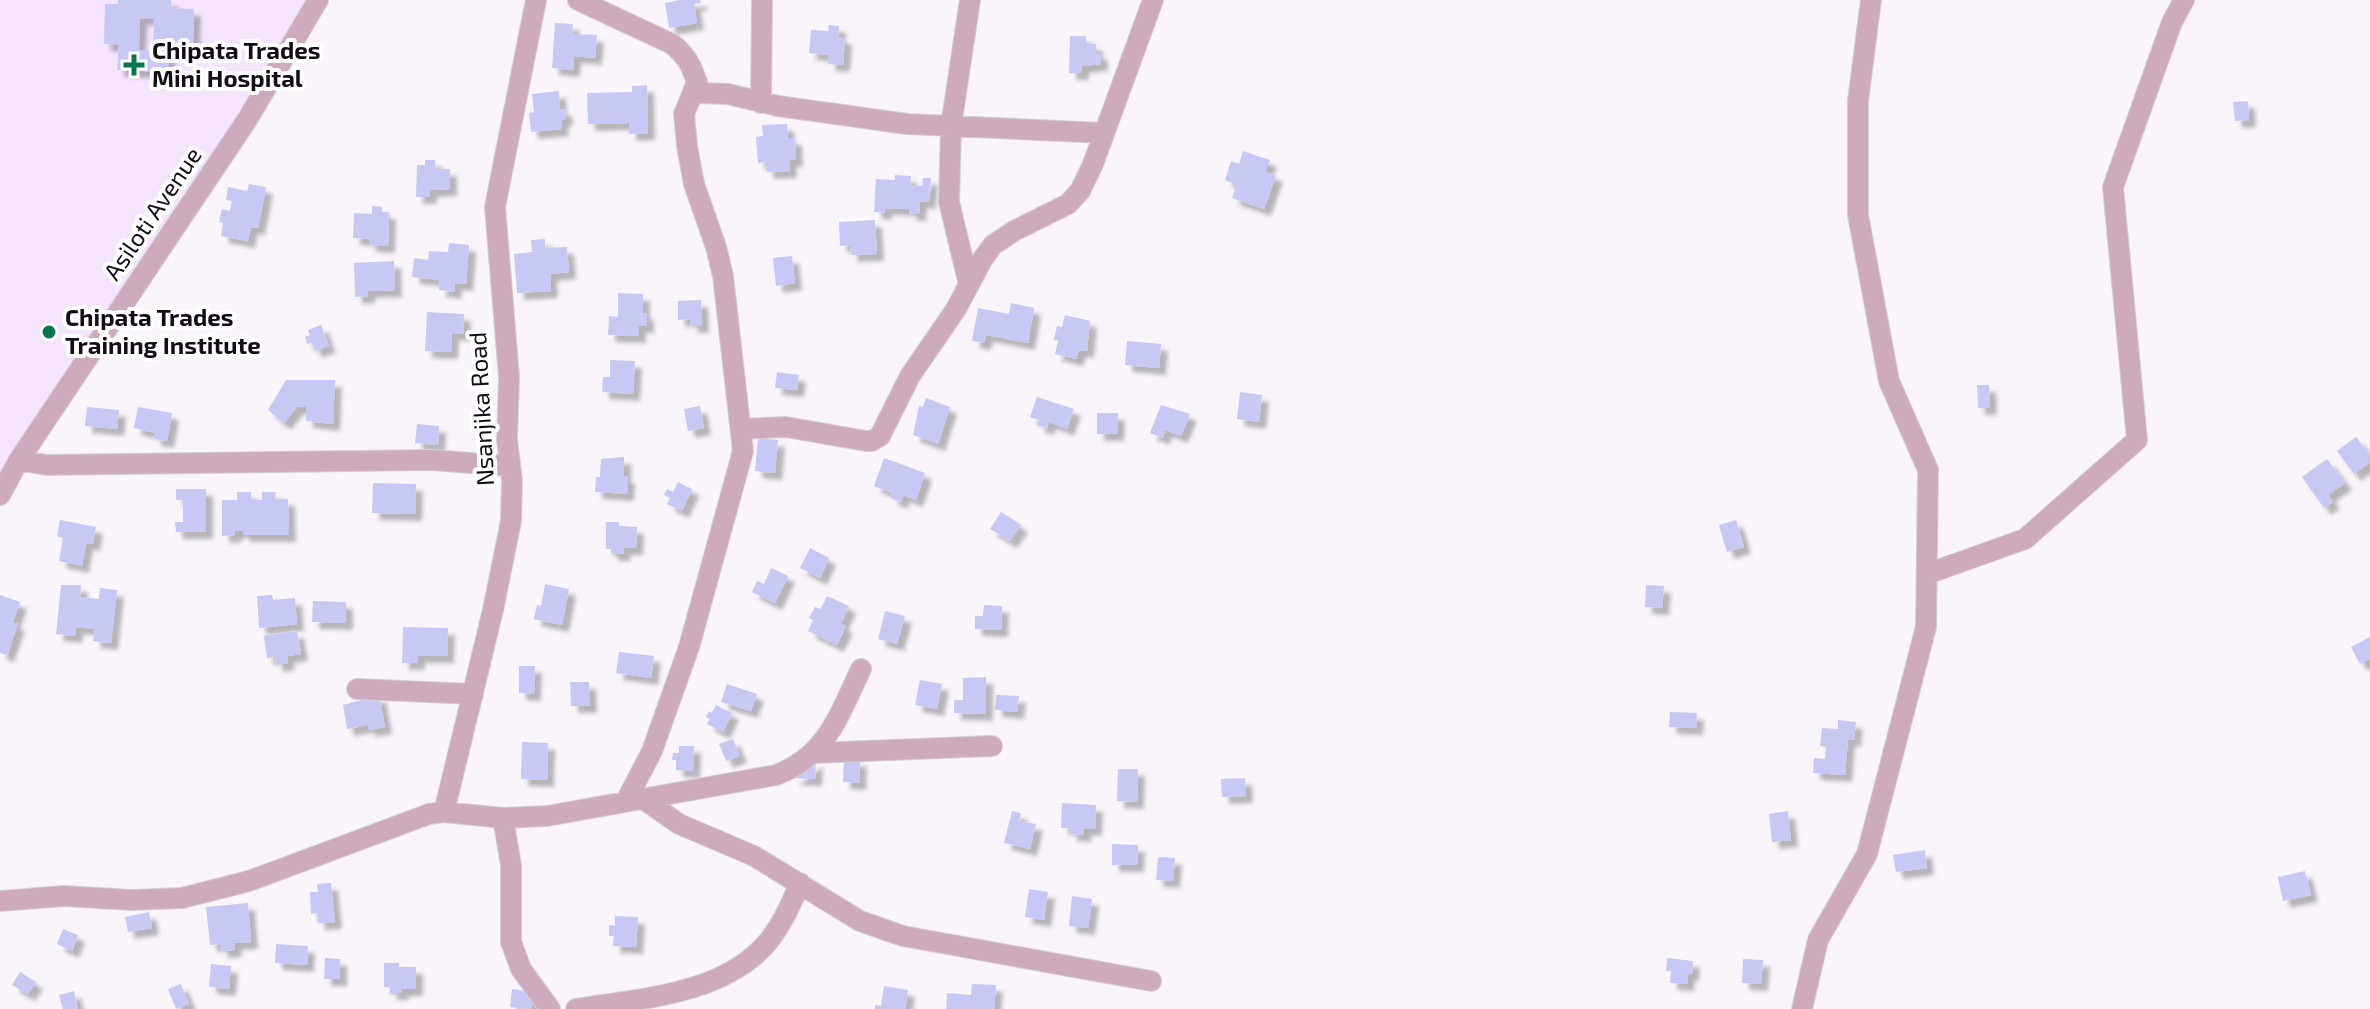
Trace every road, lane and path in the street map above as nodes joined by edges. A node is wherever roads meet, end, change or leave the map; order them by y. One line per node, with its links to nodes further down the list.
1 (318, 0): 15 (street, Asiloti Avenue)
2 (536, 0): 16 (street, Nsanjika Road)
3 (578, 0): 9 (street)
4 (762, 0): 10 (street)
5 (970, 0): 11 (street)
6 (1153, 0): 12 (street)
7 (1871, 0): 18 (street)
8 (2184, 0): 18 (street)
9 (697, 82): 10 (street); 14 (street)
10 (761, 103): 11 (street)
11 (951, 126): 12 (street); 13 (street)
12 (1104, 133): 13 (street)
13 (969, 285): 14 (street)
14 (742, 429): 24 (street)
15 (19, 460): 16 (street); 17 (street, Asiloti Avenue)
16 (509, 466): 21 (street, Nsanjika Road)
17 (0, 495)
18 (1927, 574): 32 (street)
19 (861, 669): 23 (street)
20 (357, 689): 21 (street)
21 (473, 694): 25 (street, Nsanjika Road)
22 (992, 746): 23 (street)
23 (815, 753): 24 (street)
24 (634, 800): 26 (street); 27 (street)
25 (444, 812): 26 (street); 28 (street)
26 (503, 818): 30 (street)
27 (800, 883): 29 (street); 31 (street)
28 (0, 901)
29 (1151, 981)
30 (550, 1009)
31 (576, 1009)
32 (1802, 1009)

